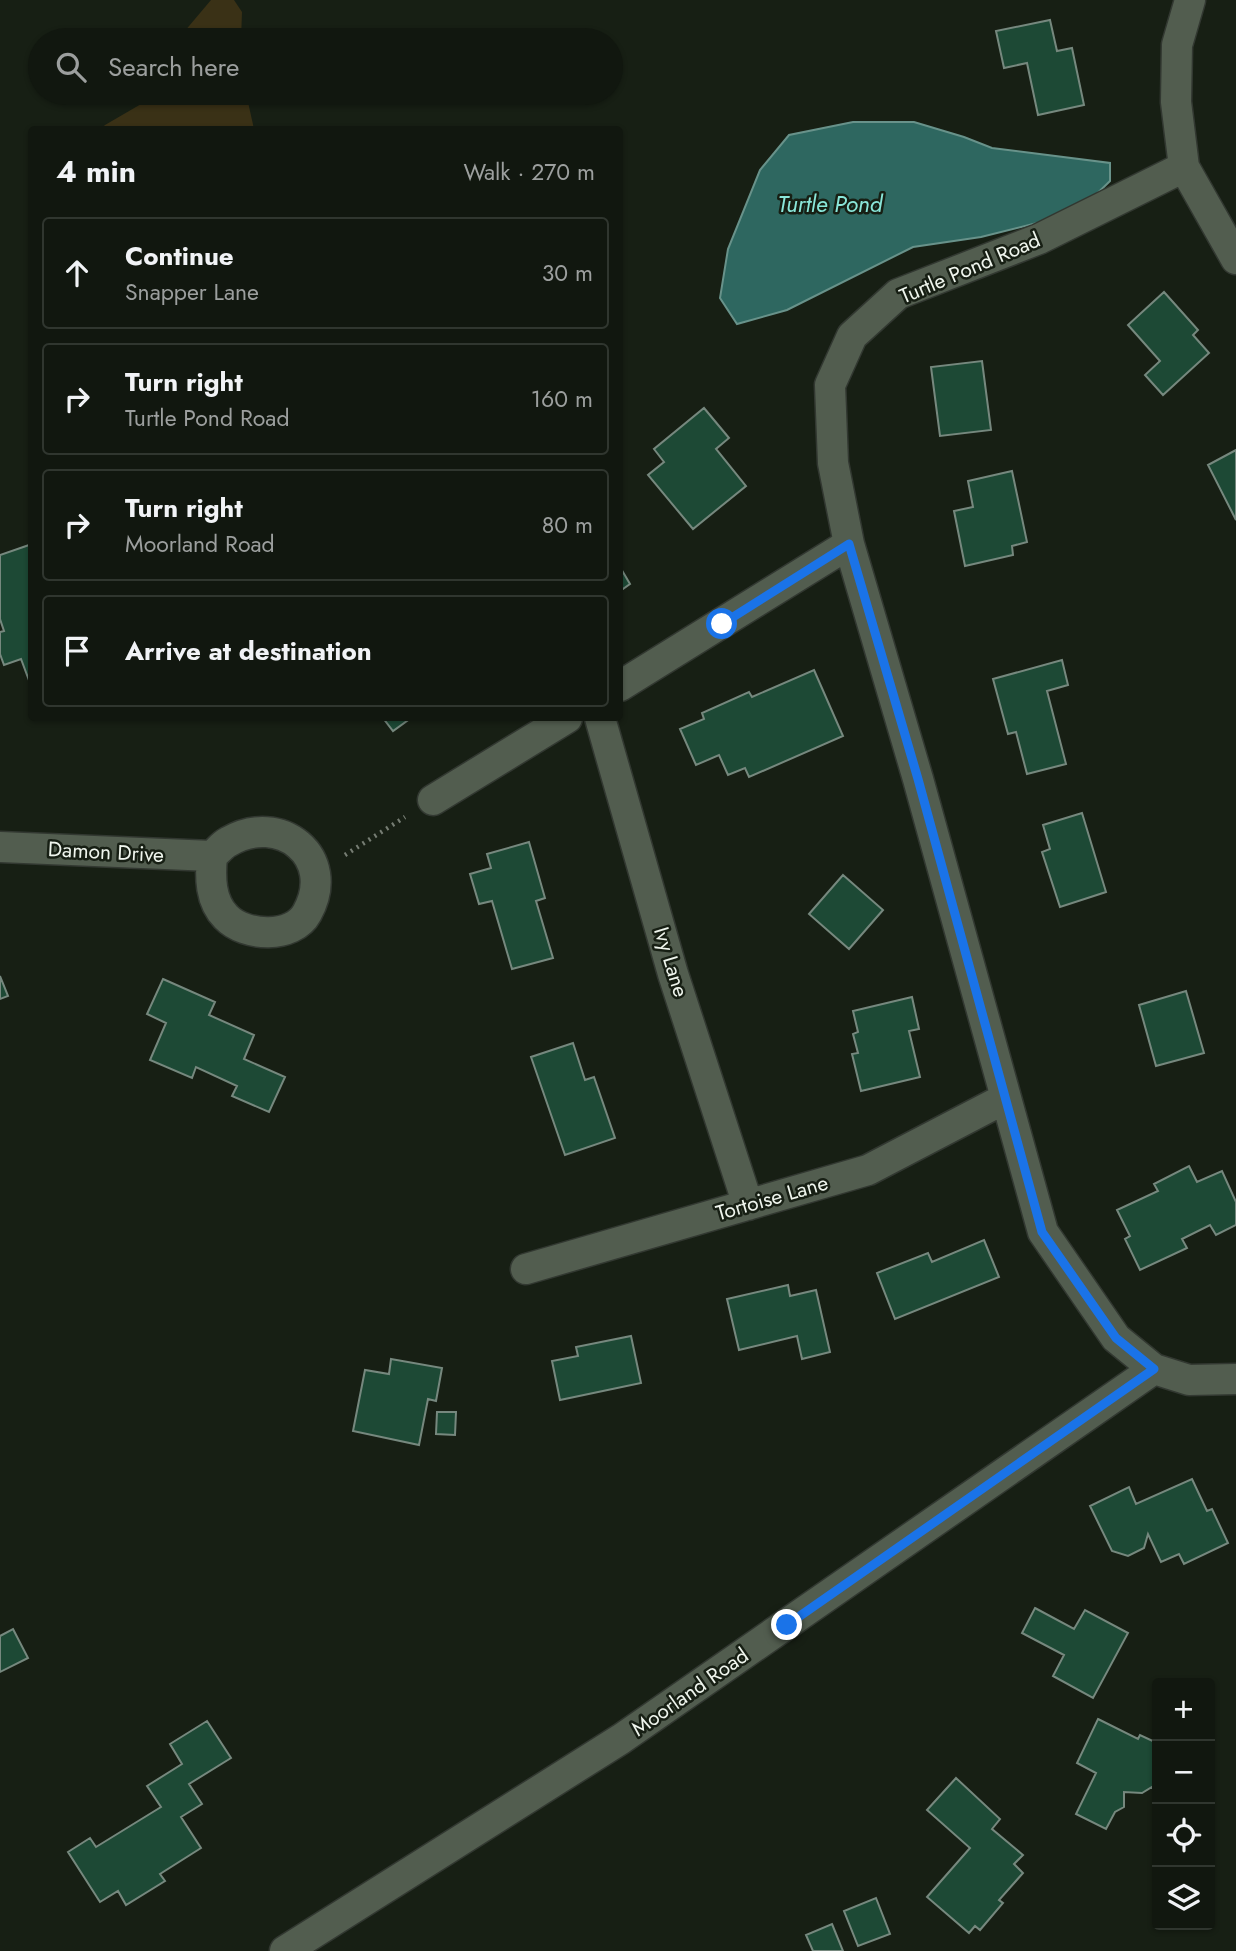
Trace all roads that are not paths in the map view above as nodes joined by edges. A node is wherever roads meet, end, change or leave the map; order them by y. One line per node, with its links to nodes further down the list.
1 (1190, 0): 2 (street)
2 (1184, 167): 3 (street); 4 (street, Turtle Pond Road)
3 (1236, 260)
4 (849, 544): 5 (street); 11 (street, Turtle Pond Road)
5 (623, 683)
6 (562, 721): 8 (street)
7 (601, 721): 12 (street, Ivy Lane)
8 (433, 800)
9 (0, 847): 10 (street, Damon Drive)
10 (212, 856): 10 (street)
11 (1006, 1098): 12 (street, Tortoise Lane); 14 (street, Turtle Pond Road)
12 (748, 1205): 13 (street, Tortoise Lane)
13 (526, 1269)
14 (1154, 1369): 15 (street); 16 (street, Moorland Road)
15 (1236, 1378)
16 (285, 1951)

